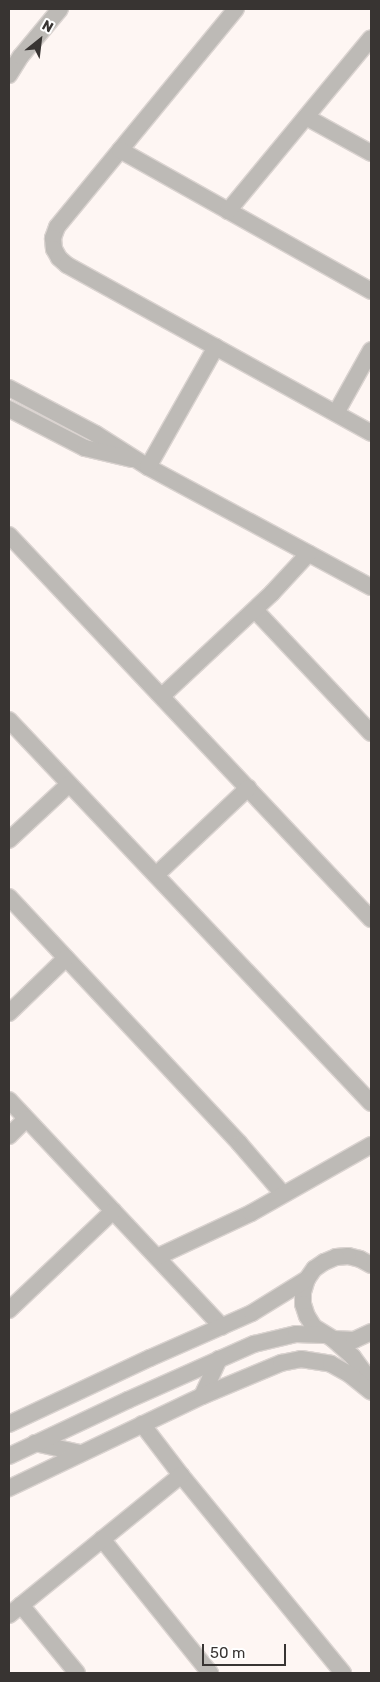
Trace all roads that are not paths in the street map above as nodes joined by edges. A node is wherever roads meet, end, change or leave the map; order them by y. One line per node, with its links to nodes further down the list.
1 (60, 9): 4 (street)
2 (236, 9): 7 (street)
3 (371, 38): 6 (street)
4 (15, 61): 5 (street)
5 (9, 75)
6 (306, 117): 8 (street); 9 (street)
7 (120, 150): 9 (street); 11 (street)
8 (371, 153)
9 (228, 211): 10 (street)
10 (371, 291)
11 (216, 347): 15 (street); 17 (street)
12 (371, 350): 15 (street)
13 (9, 388): 17 (street)
14 (9, 408): 17 (street)
15 (336, 414): 16 (street)
16 (371, 433)
17 (141, 463): 19 (street)
18 (9, 535): 22 (street)
19 (309, 552): 20 (street); 21 (street)
20 (371, 587)
21 (255, 610): 22 (street); 24 (street)
22 (162, 696): 26 (street)
23 (9, 720): 25 (street)
24 (371, 733)
25 (69, 784): 27 (street); 28 (street)
26 (248, 788): 28 (street); 30 (street)
27 (9, 840)
28 (156, 875): 34 (street)
29 (9, 897): 31 (street)
30 (371, 919)
31 (66, 958): 32 (street); 38 (street)
32 (9, 1013)
33 (9, 1100): 35 (street)
34 (371, 1104)
35 (26, 1119): 36 (street); 39 (street)
36 (9, 1136)
37 (371, 1145): 38 (street)
38 (283, 1194): 40 (street)
39 (113, 1211): 40 (street); 43 (street)
40 (157, 1257): 44 (street)
41 (368, 1260): 42 (street)
42 (307, 1280): 44 (street); 46 (street)
43 (9, 1310)
44 (222, 1327): 51 (street)
45 (371, 1332): 46 (street)
46 (328, 1337): 47 (street); 48 (street)
47 (218, 1360): 50 (street); 53 (street)
48 (371, 1382)
49 (371, 1392): 50 (street)
50 (202, 1396): 52 (street)
51 (9, 1424)
52 (142, 1424): 54 (street); 56 (street)
53 (35, 1443): 54 (street); 55 (street)
54 (80, 1453): 57 (street)
55 (9, 1456)
56 (181, 1475): 58 (street); 62 (street)
57 (9, 1488)
58 (102, 1539): 59 (street); 61 (street)
59 (15, 1610): 60 (street)
60 (76, 1673)
61 (210, 1673)
62 (342, 1673)

